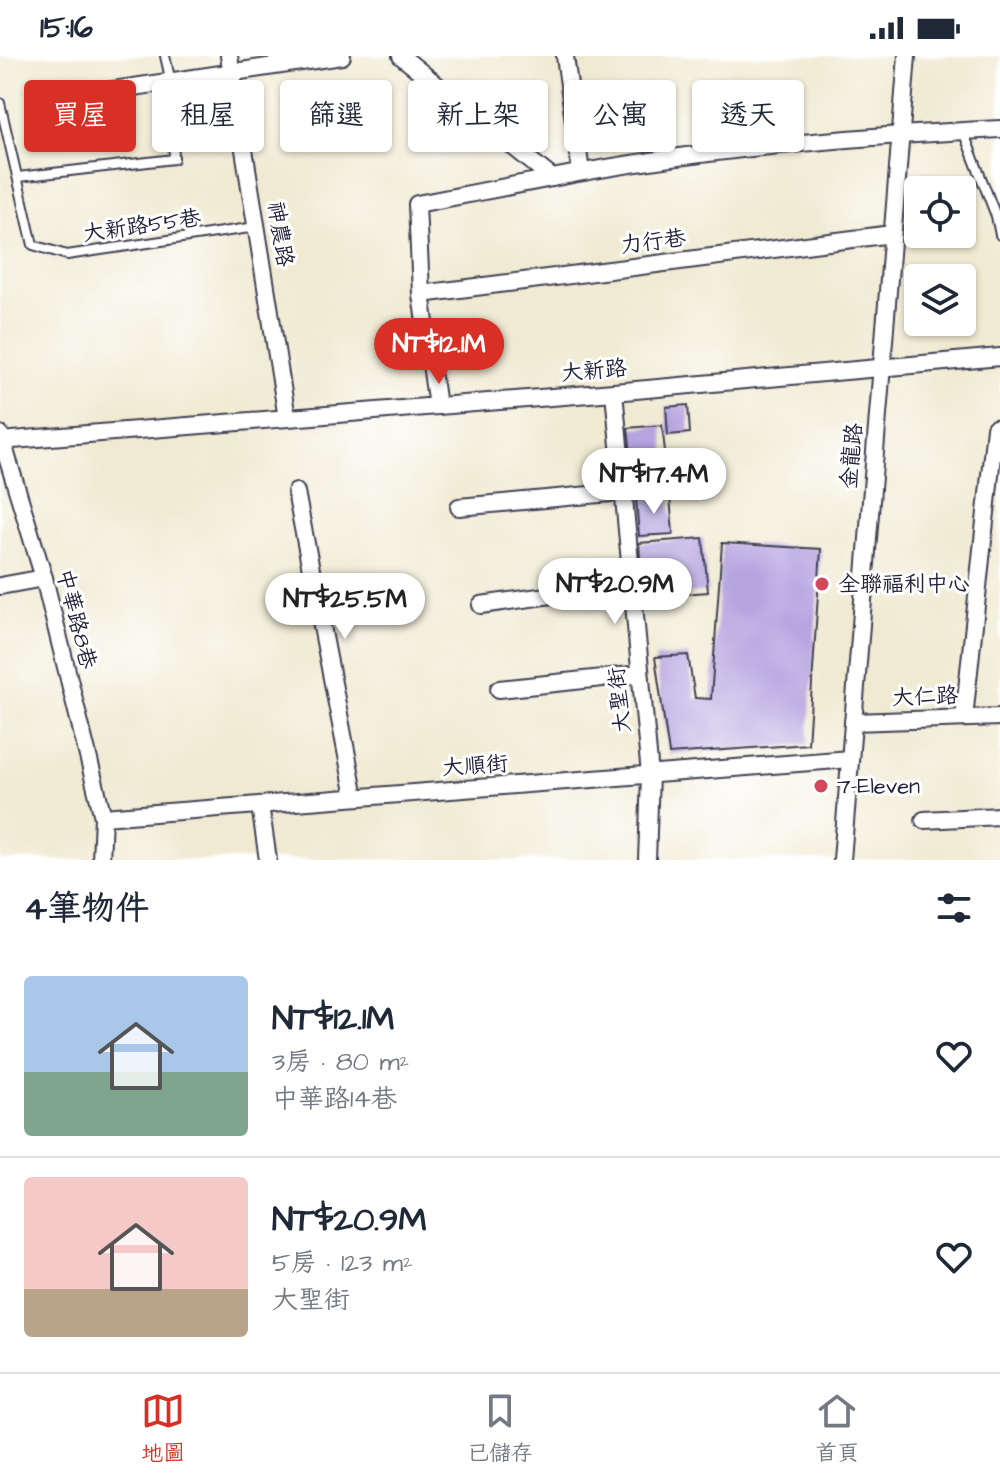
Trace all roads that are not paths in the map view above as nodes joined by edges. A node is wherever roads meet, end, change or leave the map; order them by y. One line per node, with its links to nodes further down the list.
1 (165, 56): 8 (lane)
2 (229, 56): 7 (street, 神農路)
3 (342, 56): 7 (street)
4 (401, 56): 17 (street)
5 (565, 56): 15 (street)
6 (907, 56): 13 (street, 金龍路)
7 (233, 73): 9 (street); 18 (street, 神農路)
8 (171, 80)
9 (185, 80)
10 (0, 103): 16 (lane)
11 (1000, 129): 12 (street)
12 (963, 131): 13 (street); 20 (lane)
13 (900, 134): 15 (street); 19 (street, 金龍路)
14 (174, 152): 16 (lane)
15 (581, 172): 17 (street)
16 (18, 177): 18 (lane, 大新路55巷)
17 (552, 178): 21 (street)
18 (257, 227): 26 (street, 神農路)
19 (892, 234): 21 (street, 力行巷); 23 (street, 金龍路)
20 (1000, 235)
21 (421, 294): 25 (street)
22 (1000, 357): 23 (street, 大新路)
23 (881, 368): 24 (street, 大新路); 40 (street, 金龍路)
24 (614, 392): 25 (street, 大新路); 30 (street, 大聖街)
25 (437, 406): 26 (street, 大新路)
26 (287, 418): 28 (street, 大新路)
27 (1000, 427): 39 (street)
28 (1, 438): 32 (street, 中華路8巷)
29 (296, 492): 43 (street)
30 (622, 492): 31 (street); 33 (street, 大聖街)
31 (459, 507)
32 (44, 578): 34 (street); 46 (street, 中華路8巷)
33 (631, 584): 35 (street); 36 (street, 大聖街)
34 (0, 586)
35 (481, 605)
36 (640, 674): 37 (street); 42 (street, 大聖街)
37 (499, 689)
38 (1000, 717): 39 (street, 大仁路)
39 (964, 718): 40 (street, 大仁路)
40 (853, 722): 41 (street, 金龍路)
41 (850, 759): 42 (street, 大順街); 51 (street, 金龍路)
42 (650, 775): 43 (street, 大順街); 50 (street, 大聖街)
43 (355, 797): 44 (street, 大順街)
44 (260, 805): 46 (street, 大順街); 49 (street)
45 (1000, 816): 47 (street)
46 (103, 817): 48 (street, 中華路8巷)
47 (924, 820)
48 (101, 860)
49 (268, 860)
50 (647, 860)
51 (842, 860)

